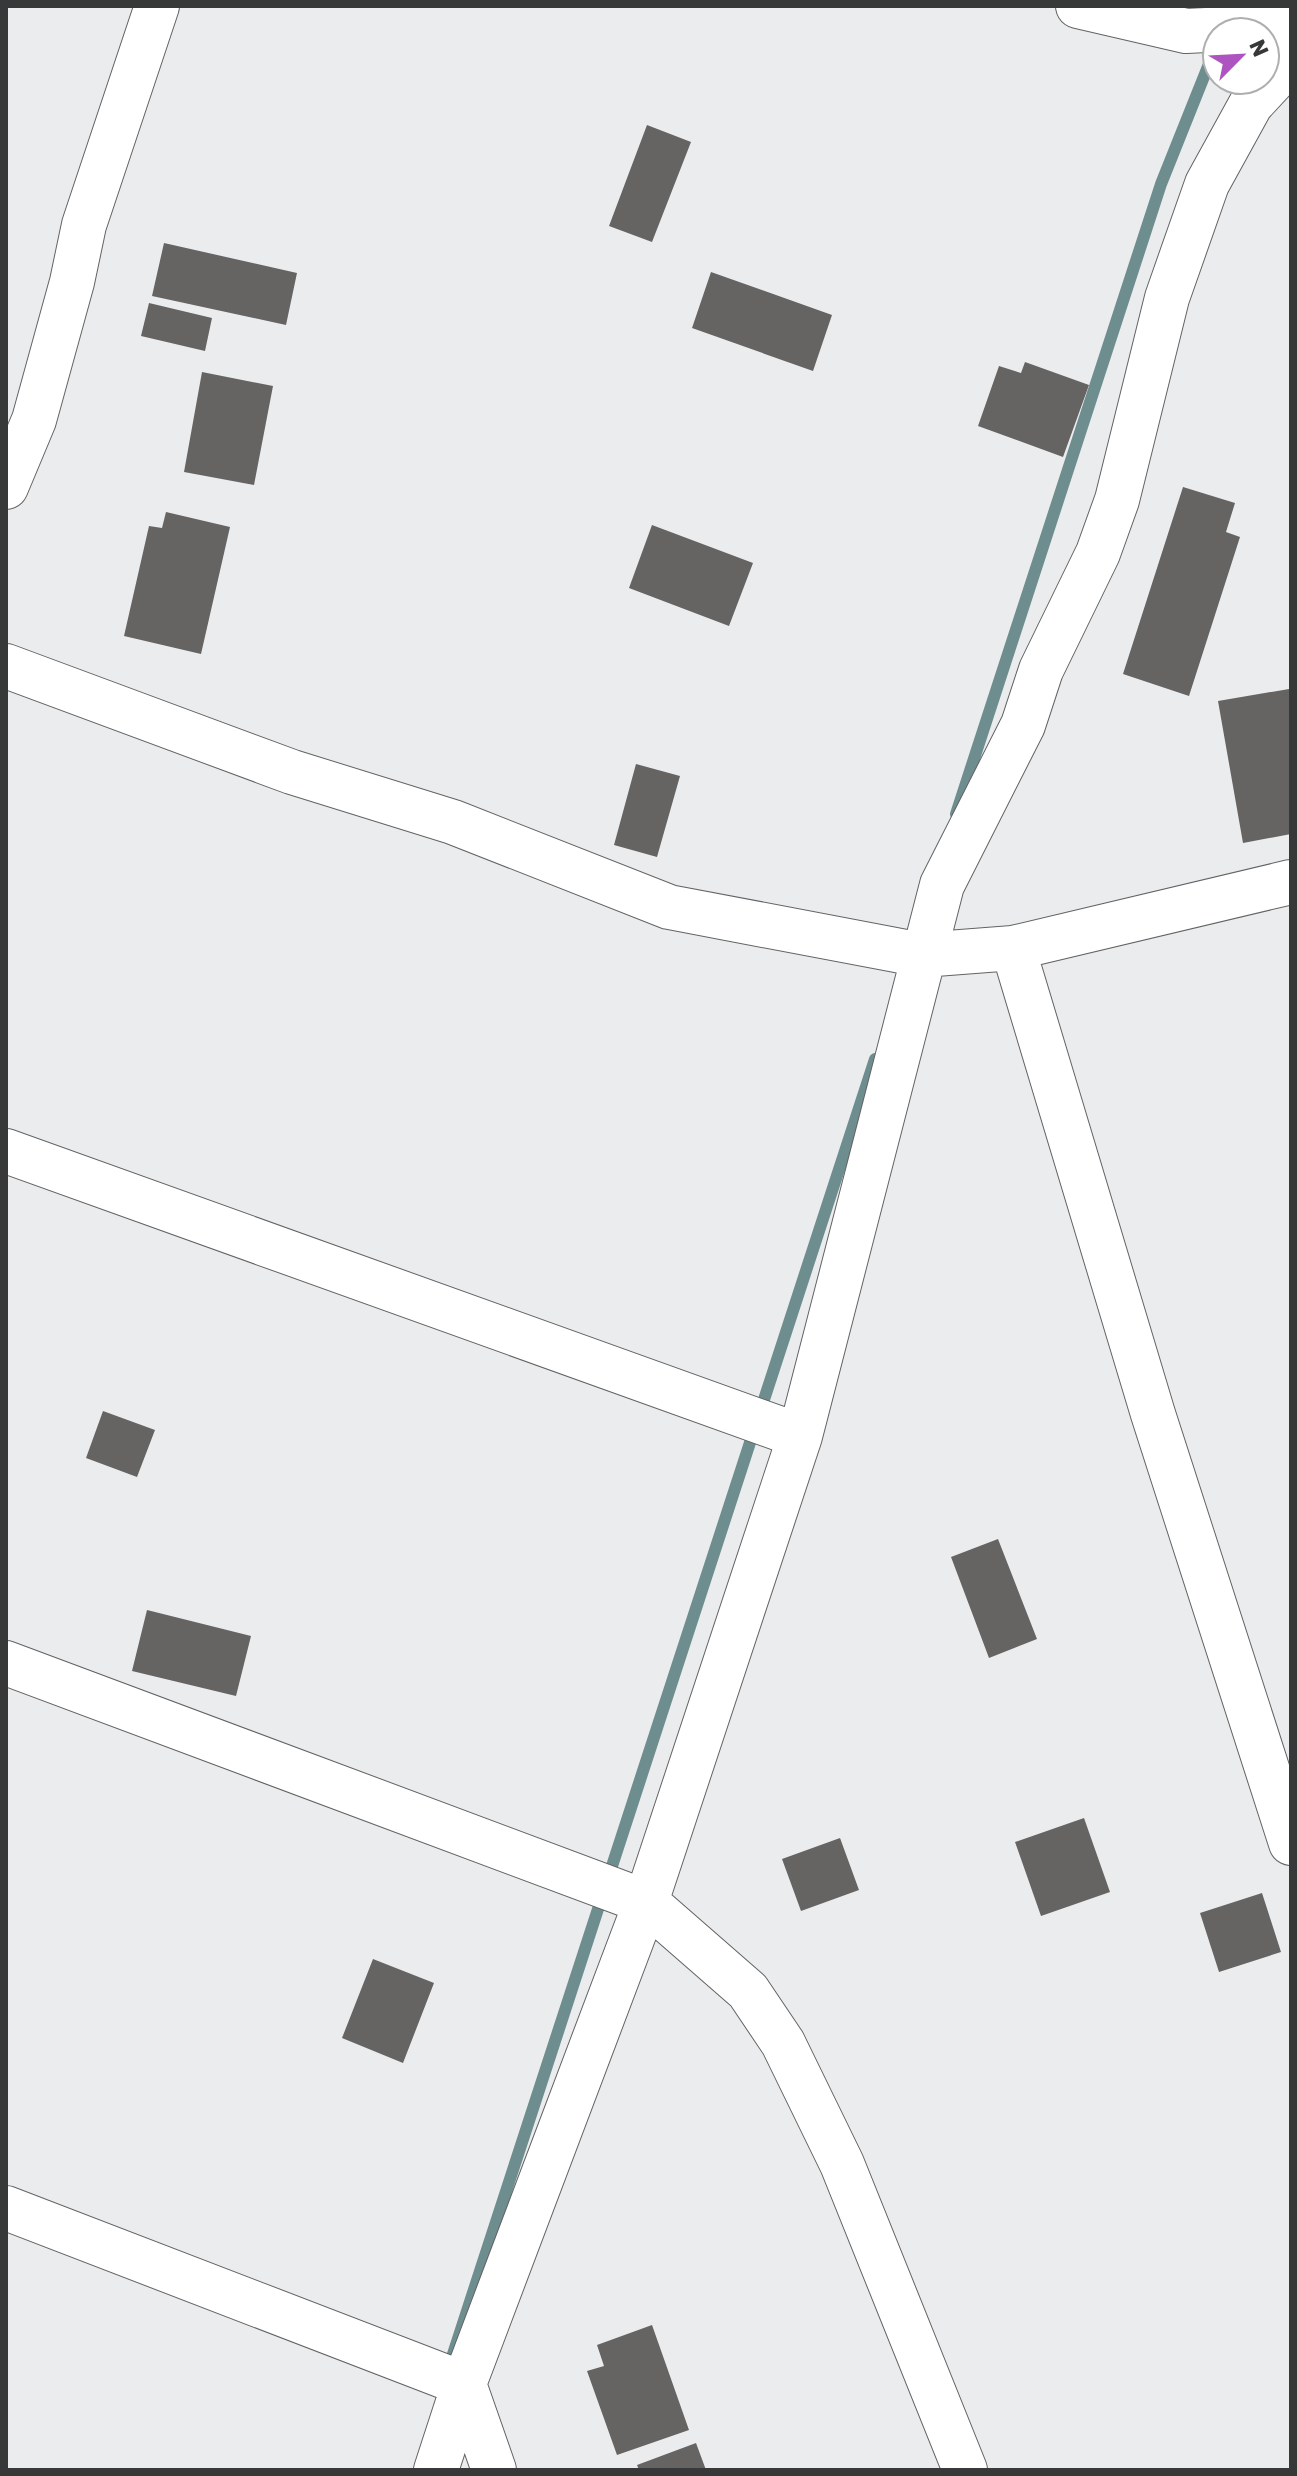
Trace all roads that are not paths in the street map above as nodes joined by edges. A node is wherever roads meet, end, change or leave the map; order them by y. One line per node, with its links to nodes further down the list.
1 (157, 6): 5 (street)
2 (1078, 6): 3 (street)
3 (1291, 20)
4 (1291, 61): 9 (street)
5 (6, 487)
6 (6, 666): 9 (street)
7 (1291, 882): 8 (street)
8 (1013, 948): 9 (street); 13 (street)
9 (922, 955): 11 (street)
10 (6, 1151): 11 (street)
11 (800, 1436): 14 (street)
12 (6, 1663): 14 (street)
13 (1291, 1843)
14 (646, 1902): 16 (street); 19 (street)
15 (6, 2208): 16 (street)
16 (464, 2384): 17 (street); 18 (street)
17 (436, 2470)
18 (494, 2470)
19 (965, 2470)

